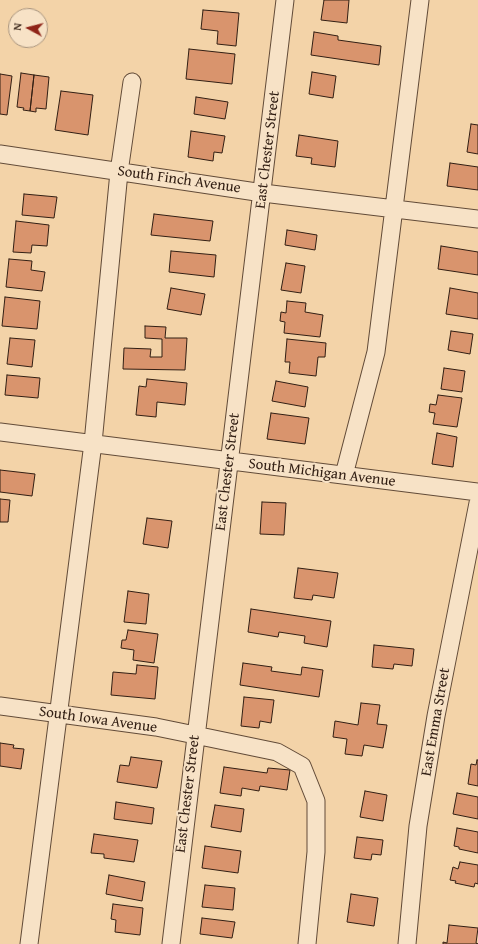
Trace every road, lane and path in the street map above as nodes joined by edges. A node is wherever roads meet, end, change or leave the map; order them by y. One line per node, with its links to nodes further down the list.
1 (285, 0): 6 (street, East Chester Street)
2 (420, 0): 7 (street)
3 (132, 82): 5 (street)
4 (0, 154): 5 (street, South Finch Avenue)
5 (119, 172): 6 (street, South Finch Avenue); 10 (street)
6 (263, 193): 7 (street, South Finch Avenue); 11 (street, East Chester Street)
7 (394, 210): 8 (street, South Finch Avenue); 12 (street)
8 (478, 219)
9 (0, 432): 10 (street, South Michigan Avenue)
10 (93, 443): 11 (street, South Michigan Avenue); 16 (street)
11 (230, 461): 12 (street, South Michigan Avenue); 17 (street, East Chester Street)
12 (344, 476): 13 (street, South Michigan Avenue)
13 (478, 492)
14 (478, 502): 21 (street, East Emma Street)
15 (0, 706): 16 (street, South Iowa Avenue)
16 (58, 714): 17 (street, South Iowa Avenue); 18 (street)
17 (195, 735): 19 (street, East Chester Street); 20 (street, South Iowa Avenue)
18 (29, 944)
19 (171, 944)
20 (307, 944)
21 (407, 944)

